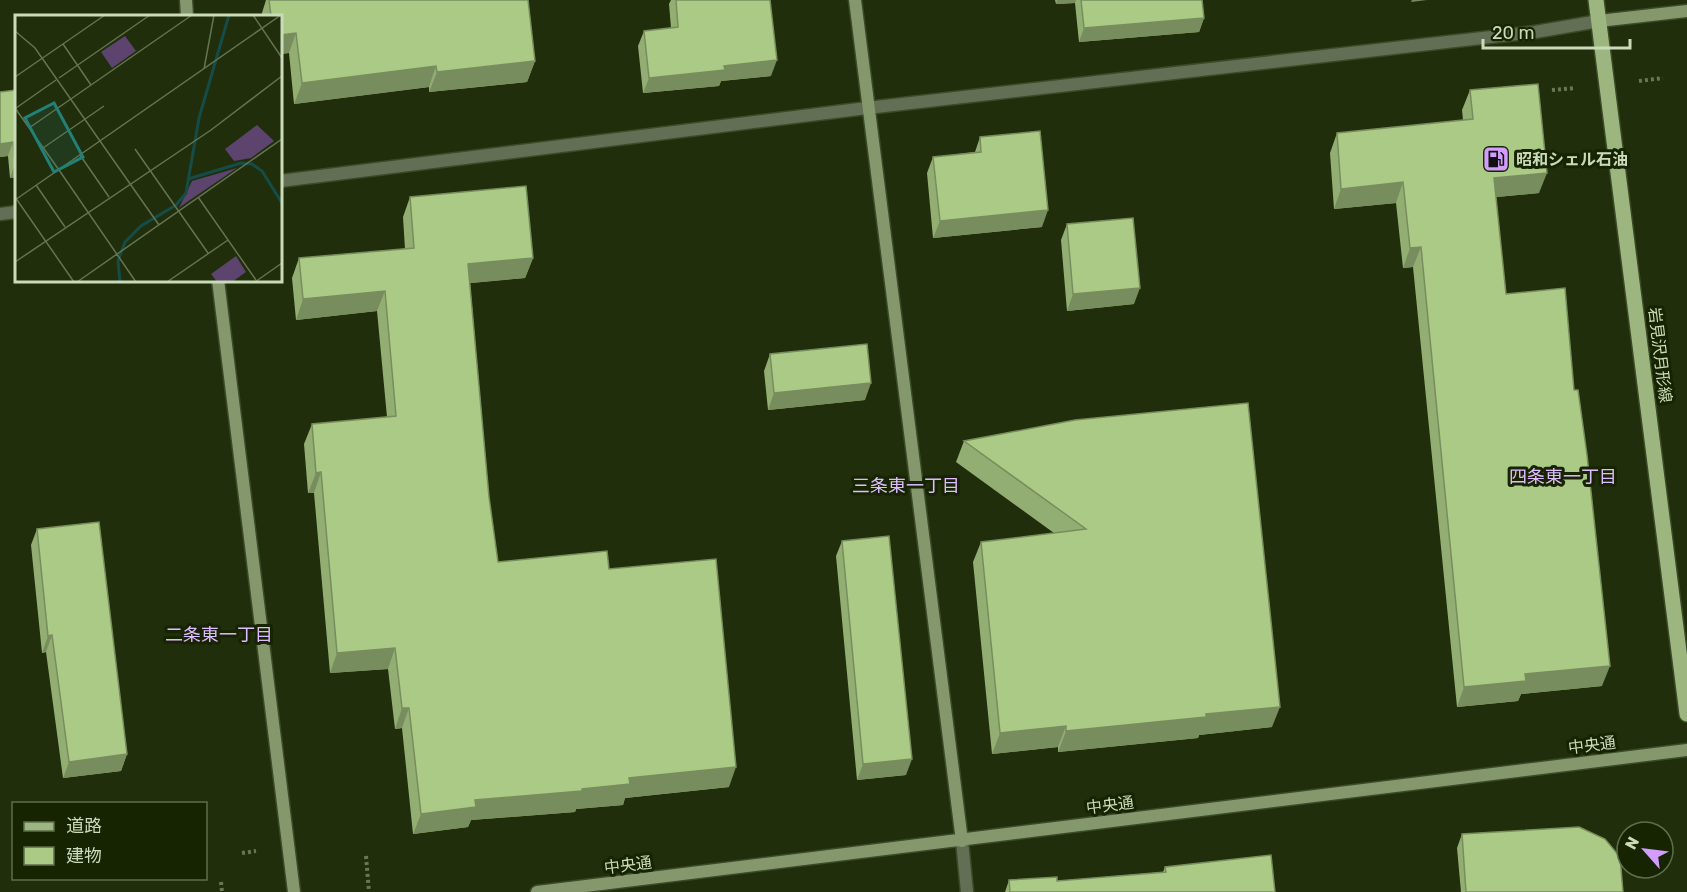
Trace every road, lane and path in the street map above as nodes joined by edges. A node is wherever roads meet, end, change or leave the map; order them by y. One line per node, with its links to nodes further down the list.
1 (186, 0): 5 (street)
2 (855, 0): 7 (street)
3 (1596, 0): 6 (main road, 岩見沢月形線)
4 (1687, 11): 6 (street)
5 (188, 15)
6 (1599, 21): 7 (street); 12 (main road, 岩見沢月形線)
7 (867, 108): 8 (street); 14 (street)
8 (282, 180)
9 (15, 212): 10 (street)
10 (0, 214)
11 (218, 282): 18 (street)
12 (1687, 714)
13 (1687, 750): 14 (street, 中央通)
14 (962, 841): 20 (street, 中央通); 21 (street)
15 (366, 856): 19 (path)
16 (221, 882): 17 (path)
17 (222, 892)
18 (294, 892)
19 (369, 892)
20 (537, 892)
21 (967, 892)

